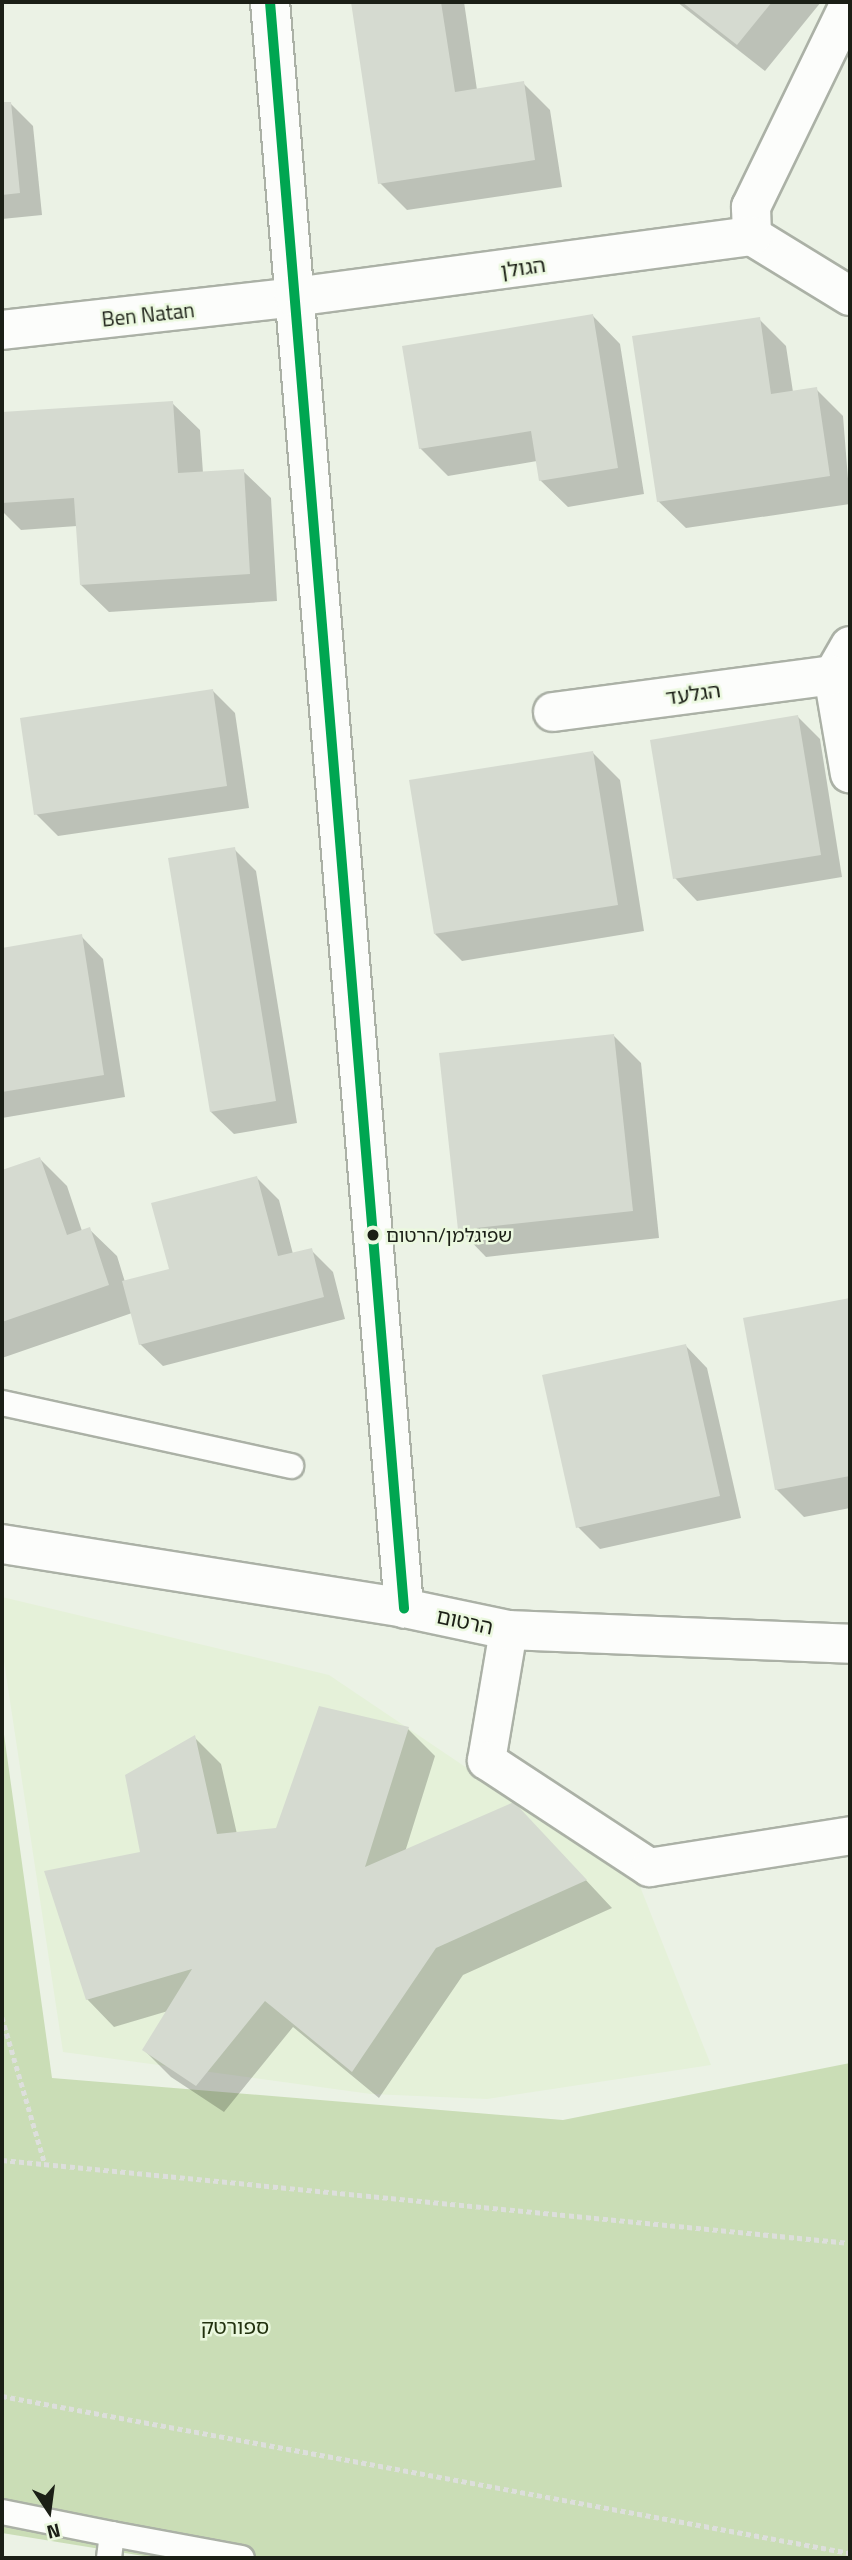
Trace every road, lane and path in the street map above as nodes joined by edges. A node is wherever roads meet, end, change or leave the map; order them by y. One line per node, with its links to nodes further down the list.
1 (270, 2): 5 (street)
2 (850, 3): 3 (street)
3 (752, 236): 4 (street); 5 (street, הגולן)
4 (850, 296)
5 (294, 297): 6 (street, Ben Natan); 13 (street)
6 (2, 330)
7 (842, 661): 8 (street, הגלעד); 9 (street, הגלעד)
8 (552, 712)
9 (850, 774)
10 (2, 1402): 11 (lane)
11 (291, 1466)
12 (2, 1544): 13 (street, הרטום)
13 (404, 1608): 14 (street, הרטום)
14 (508, 1630): 15 (street, הרטום); 16 (street)
15 (850, 1644)
16 (850, 1835)
17 (2, 2017): 19 (path)
18 (2, 2160): 19 (path)
19 (46, 2164): 20 (path)
20 (850, 2243)
21 (2, 2396): 24 (path)
22 (2, 2512): 23 (lane)
23 (110, 2546): 25 (lane)
24 (850, 2553)
25 (242, 2558)

